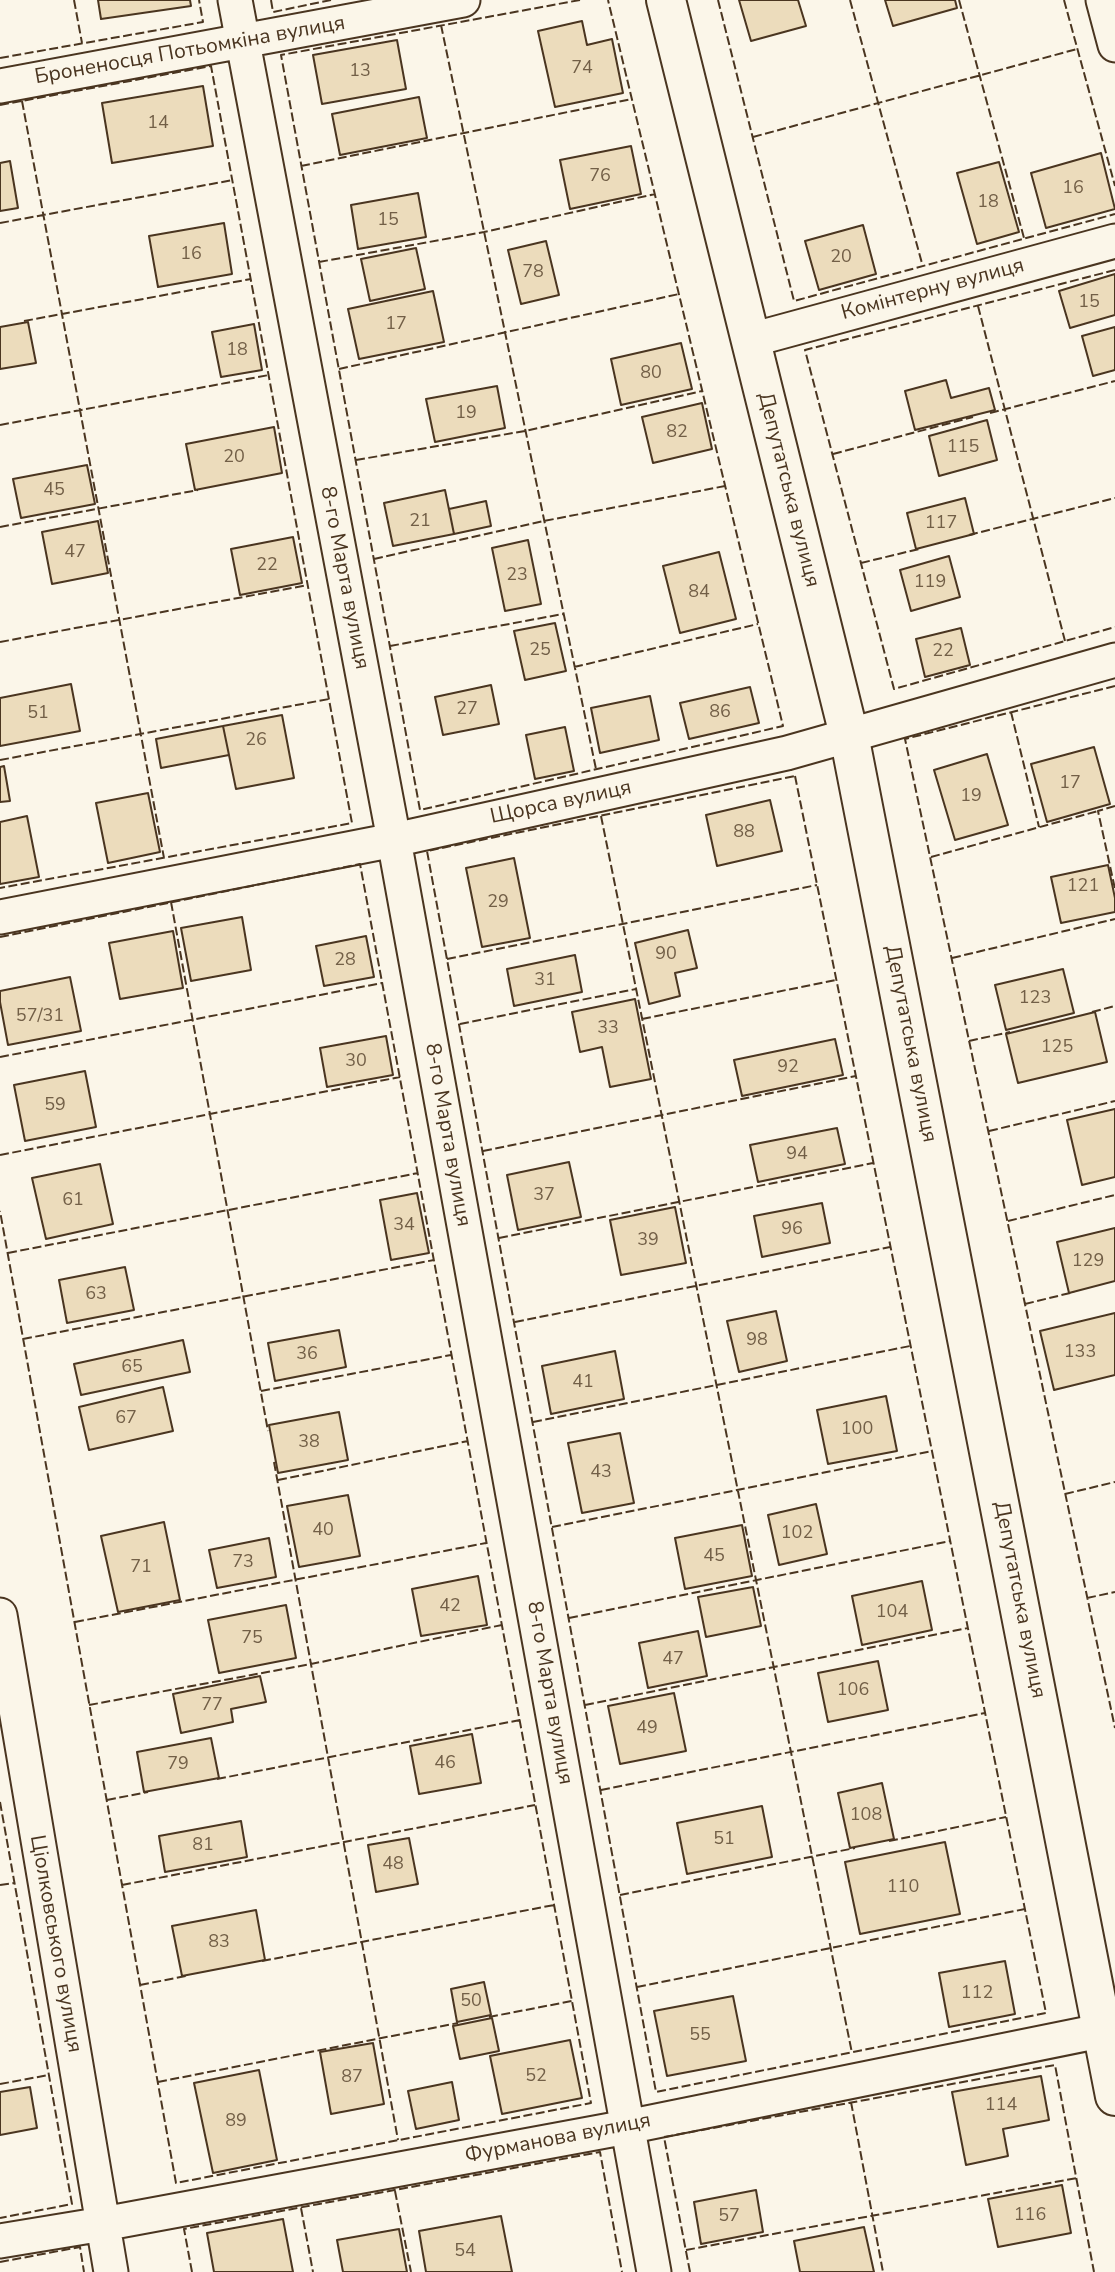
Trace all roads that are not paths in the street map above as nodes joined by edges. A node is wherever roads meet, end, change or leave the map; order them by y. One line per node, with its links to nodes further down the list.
1 (235, 0): 5 (street, 8-го Марта вулиця)
2 (463, 0): 5 (street, Броненосця Потьомкіна вулиця)
3 (666, 0): 9 (street, Депутатська вулиця)
4 (1103, 0): 6 (street)
5 (243, 41): 7 (street, Броненосця Потьомкіна вулиця); 12 (street, 8-го Марта вулиця)
6 (1115, 45)
7 (0, 86)
8 (1115, 241): 9 (street, Комінтерну вулиця)
9 (751, 340): 11 (street, Депутатська вулиця)
10 (1115, 660): 11 (street, Щорса вулиця)
11 (849, 735): 12 (street, Щорса вулиця); 15 (street, Депутатська вулиця)
12 (394, 840): 13 (street, Щорса вулиця); 17 (street, 8-го Марта вулиця)
13 (0, 917)
14 (0, 1615): 18 (street, Ціолковського вулиця)
15 (1109, 2029): 16 (street, Депутатська вулиця); 17 (street, Фурманова вулиця)
16 (1115, 2096)
17 (627, 2127): 18 (street, Фурманова вулиця); 21 (street, 8-го Марта вулиця)
18 (103, 2224): 19 (street, Фурманова вулиця); 20 (street, Ціолковського вулиця)
19 (0, 2241)
20 (111, 2272)
21 (654, 2272)

